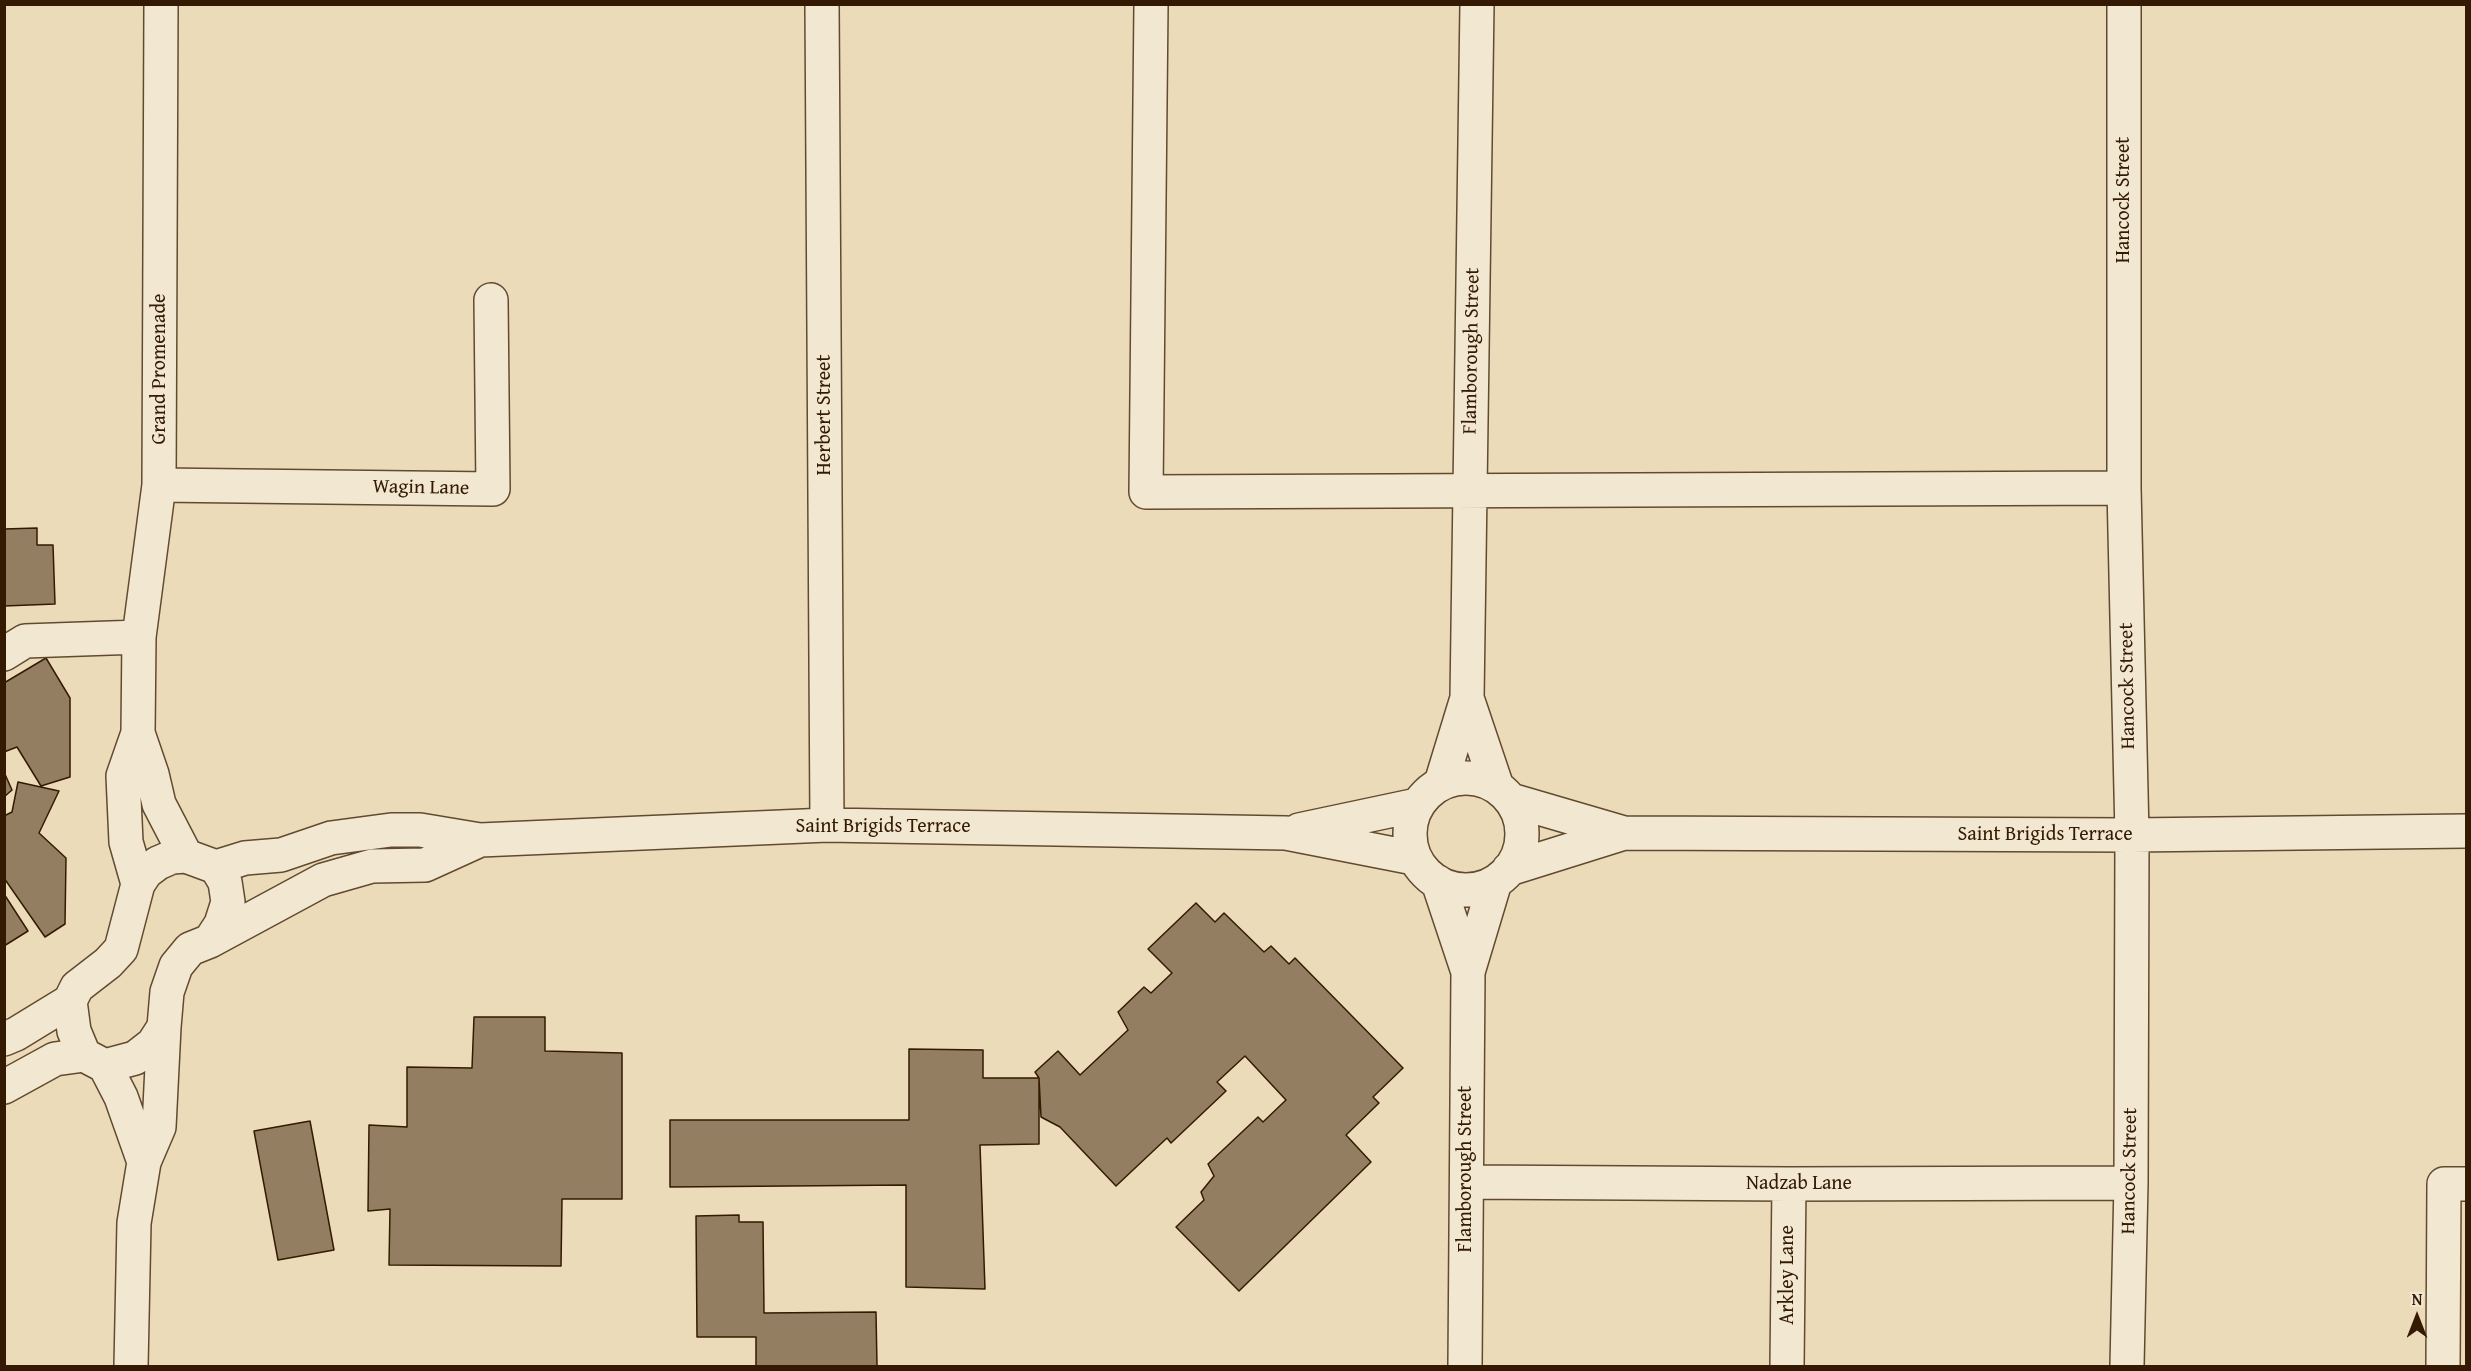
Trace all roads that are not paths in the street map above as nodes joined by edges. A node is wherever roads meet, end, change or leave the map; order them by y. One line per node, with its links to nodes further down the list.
1 (161, 4): 7 (street, Grand Promenade)
2 (822, 4): 17 (street, Herbert Street)
3 (1150, 4): 9 (street)
4 (1477, 4): 9 (street, Flamborough Street)
5 (2124, 4): 8 (street, Hancock Street)
6 (491, 300): 7 (street, Wagin Lane)
7 (159, 484): 10 (street, Grand Promenade)
8 (2124, 488): 9 (street); 21 (street, Hancock Street)
9 (1470, 491): 12 (street, Flamborough Street)
10 (139, 637): 11 (street); 13 (street, Grand Promenade)
11 (4, 654)
12 (1467, 698): 14 (street, Flamborough Street); 15 (street, Flamborough Street)
13 (138, 733): 23 (street, Grand Promenade); 28 (street, Grand Promenade)
14 (1441, 783): 15 (street); 16 (street)
15 (1504, 794): 20 (street, Saint Brigids Terrace); 26 (street)
16 (1417, 805): 19 (street, Saint Brigids Terrace); 24 (street)
17 (828, 825): 19 (street, Saint Brigids Terrace); 22 (street, Saint Brigids Terrace)
18 (2466, 831): 21 (street, Saint Brigids Terrace)
19 (1286, 832): 24 (street, Saint Brigids Terrace)
20 (1624, 832): 21 (street, Saint Brigids Terrace); 26 (street, Saint Brigids Terrace)
21 (2132, 835): 38 (street, Hancock Street)
22 (480, 840): 25 (street, Saint Brigids Terrace); 29 (street, Saint Brigids Terrace)
23 (186, 856): 25 (street); 28 (street)
24 (1414, 858): 27 (street)
25 (216, 867): 29 (street)
26 (1502, 876): 27 (street); 30 (street, Flamborough Street)
27 (1438, 882): 30 (street, Flamborough Street)
28 (138, 884): 31 (street)
29 (210, 941): 32 (street, Saint Brigids Terrace)
30 (1468, 972): 37 (street, Flamborough Street)
31 (70, 1001): 33 (street); 34 (street)
32 (164, 1027): 34 (street); 36 (street)
33 (4, 1039)
34 (94, 1060): 35 (street); 36 (street)
35 (4, 1087)
36 (144, 1162): 41 (street)
37 (1467, 1182): 39 (street, Nadzab Lane); 42 (street, Flamborough Street)
38 (2131, 1182): 39 (street, Nadzab Lane); 44 (street, Hancock Street)
39 (1789, 1184): 43 (street, Arkley Lane)
40 (2466, 1184): 45 (street)
41 (131, 1366)
42 (1465, 1366)
43 (1787, 1366)
44 (2127, 1366)
45 (2443, 1366)

